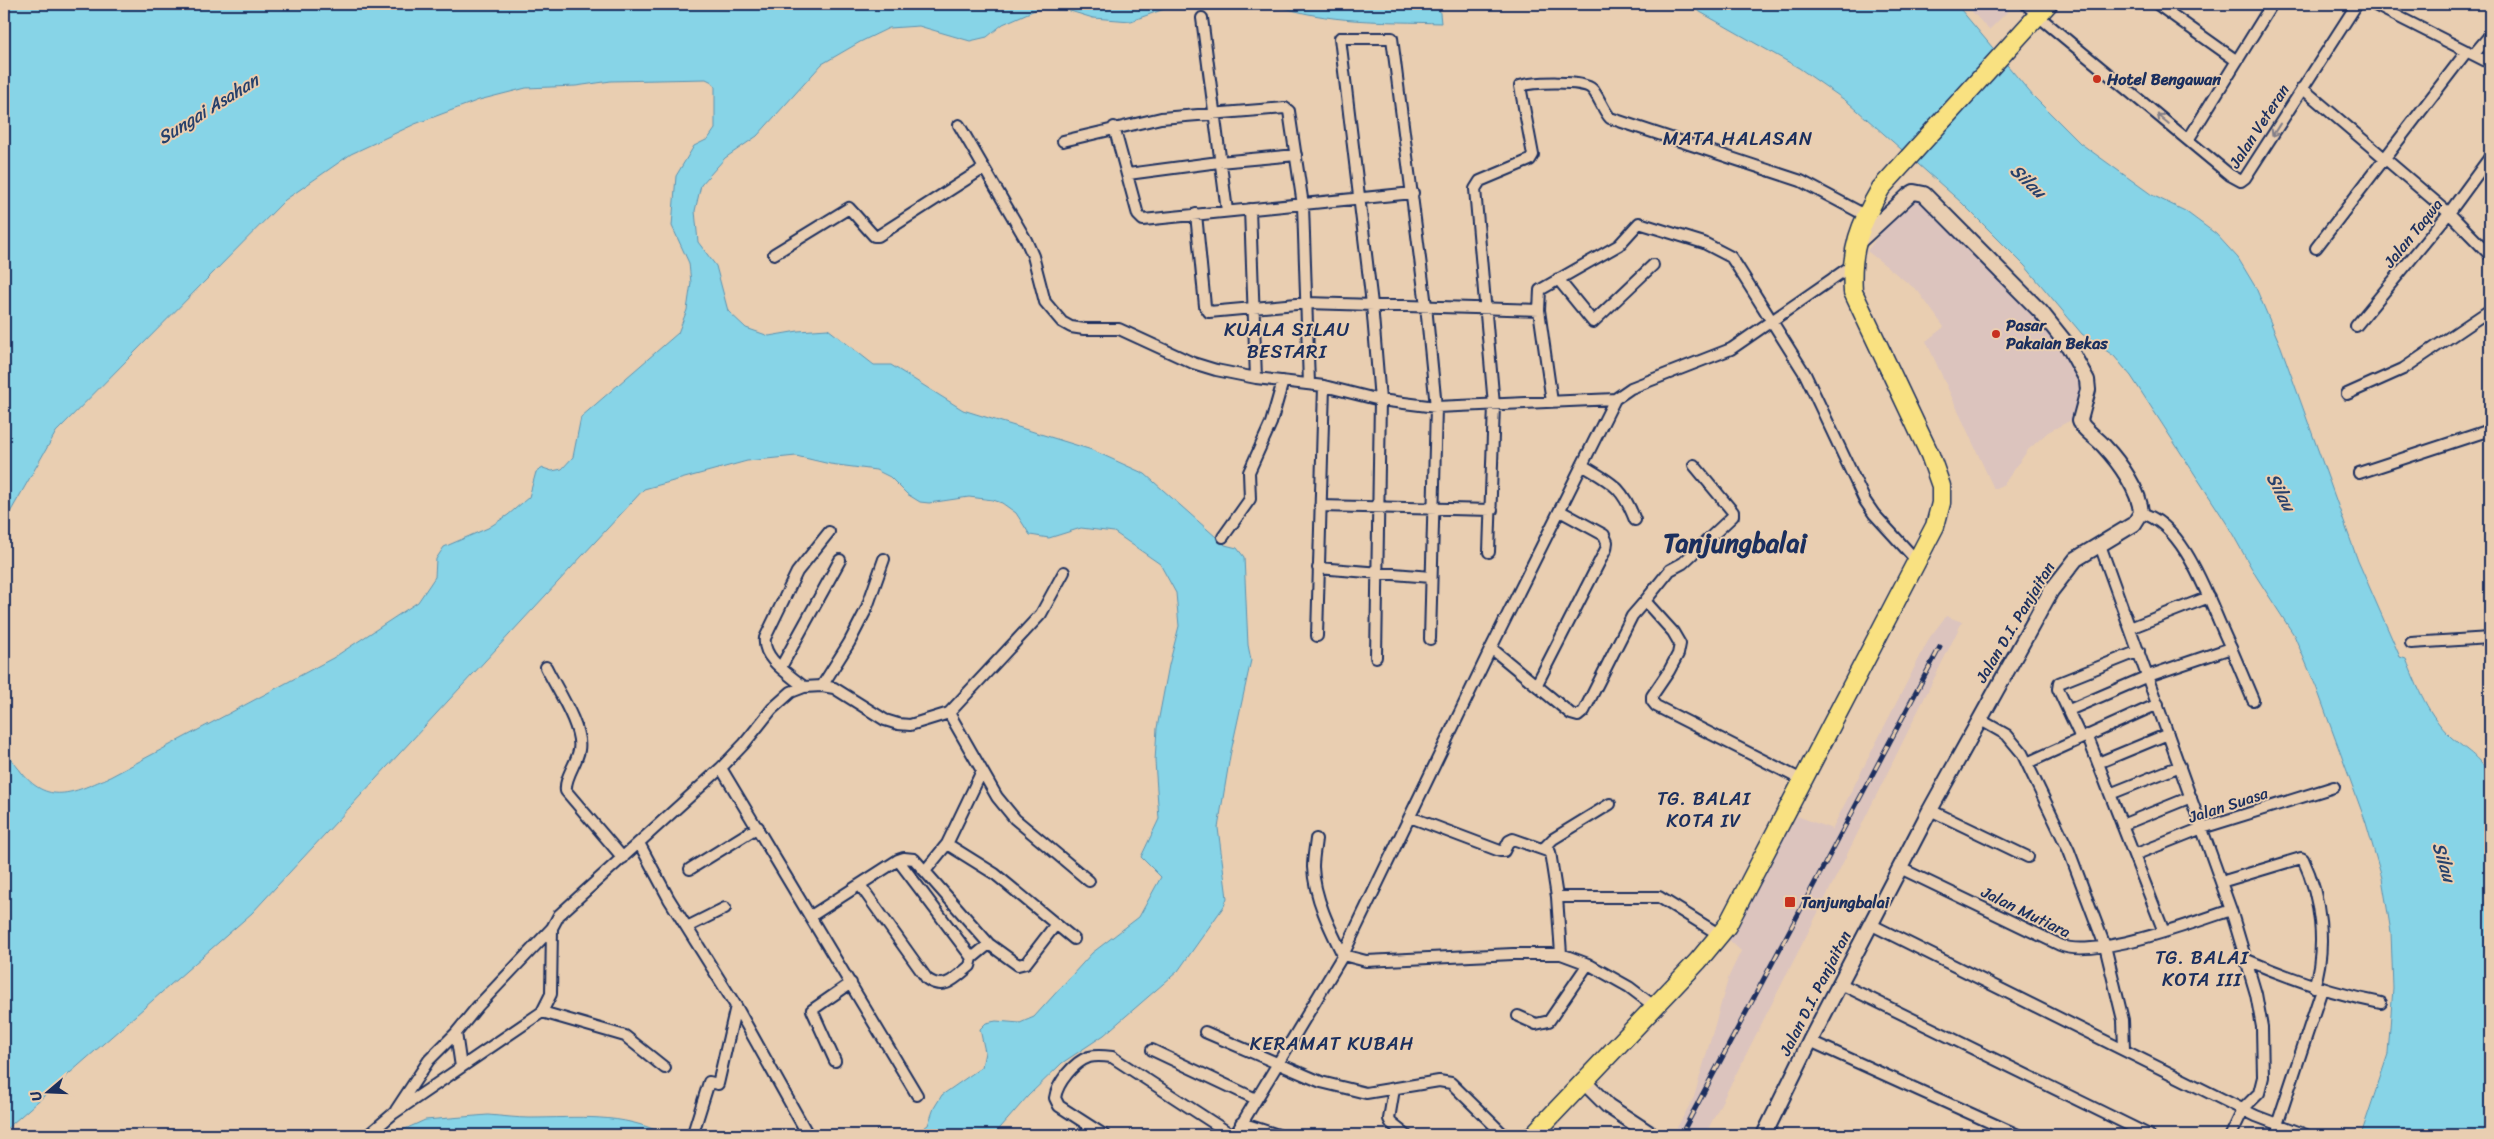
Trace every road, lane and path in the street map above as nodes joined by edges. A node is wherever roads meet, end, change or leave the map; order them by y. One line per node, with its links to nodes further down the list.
1 (2157, 4): 9 (street)
2 (2272, 4): 9 (street)
3 (2357, 4): 11 (street, Jalan Veteran)
4 (2373, 4): 8 (street)
5 (2037, 8): 15 (street, Jalan Veteran, one-way to 5); 30 (highway)
6 (1202, 18): 12 (street)
7 (2490, 35): 8 (street)
8 (2471, 52): 10 (street); 19 (street)
9 (2237, 61): 15 (street)
10 (2490, 63)
11 (2302, 88): 15 (street, Jalan Veteran, one-way to 15); 19 (street)
12 (1212, 112): 14 (street); 17 (street); 20 (street)
13 (959, 126): 21 (street)
14 (1114, 127): 16 (street); 22 (street)
15 (2188, 140)
16 (1063, 141)
17 (1296, 155): 20 (street); 25 (street)
18 (2490, 157): 28 (street, Jalan Taqwa)
19 (2385, 158): 28 (street); 32 (street)
20 (1219, 162): 22 (street); 27 (street)
21 (984, 168): 33 (street); 47 (street)
22 (1128, 174): 29 (street)
23 (1413, 193): 24 (street); 24 (street); 40 (street)
24 (1359, 200): 25 (street); 39 (street)
25 (1303, 205): 26 (street); 38 (street)
26 (1250, 209): 27 (street); 41 (street)
27 (1227, 211): 29 (street)
28 (2449, 213): 34 (street); 46 (street, Jalan Taqwa)
29 (1196, 214): 41 (street)
30 (1865, 216): 31 (highway); 42 (street)
31 (1855, 244): 36 (highway); 66 (main road)
32 (2316, 248)
33 (774, 254)
34 (2490, 255)
35 (1653, 265): 37 (street)
36 (1851, 266): 45 (street); 74 (highway)
37 (1558, 278): 43 (street); 45 (street)
38 (1307, 303): 39 (street); 41 (street); 49 (street)
39 (1372, 304): 40 (street); 53 (street)
40 (1426, 306): 42 (street); 56 (street)
41 (1255, 309): 47 (street)
42 (1484, 310): 43 (street); 55 (street)
43 (1539, 310): 54 (street)
44 (2490, 310): 51 (street)
45 (1772, 320): 52 (street); 74 (street)
46 (2356, 326)
47 (1256, 378): 48 (street)
48 (1283, 380): 49 (street); 69 (street)
49 (1309, 384): 50 (street)
50 (1324, 386): 53 (street); 61 (street)
51 (2347, 394)
52 (1615, 399): 54 (street); 59 (street)
53 (1380, 400): 56 (street); 62 (street)
54 (1552, 402): 55 (street)
55 (1494, 404): 56 (street); 64 (street)
56 (1436, 407): 63 (street)
57 (2490, 430): 60 (street)
58 (1694, 464): 80 (street)
59 (1582, 465): 65 (street); 67 (street)
60 (2359, 473)
61 (1320, 506): 62 (street); 75 (street)
62 (1378, 507): 63 (street); 77 (street)
63 (1435, 509): 64 (street); 78 (street)
64 (1492, 510): 71 (street)
65 (1560, 511): 86 (street); 93 (street)
66 (2141, 513): 70 (main road, Jalan D.I. Panjaitan); 79 (street)
67 (1635, 520)
68 (829, 532): 91 (street)
69 (1223, 537)
70 (2100, 545): 81 (street); 100 (main road, Jalan D.I. Panjaitan)
71 (1489, 552)
72 (884, 559): 94 (street)
73 (840, 560): 91 (street)
74 (1916, 560): 108 (highway)
75 (1318, 568): 77 (street); 82 (street)
76 (1064, 572): 99 (street)
77 (1376, 573): 78 (street); 89 (street)
78 (1431, 577): 84 (street)
79 (2209, 597): 81 (street); 87 (street)
80 (1645, 601): 93 (street); 108 (street)
81 (2130, 628): 88 (street)
82 (1317, 636)
83 (2490, 638): 85 (street)
84 (1430, 639)
85 (2411, 643)
86 (1491, 648): 93 (street); 114 (street)
87 (2231, 648): 92 (street); 96 (street)
88 (2139, 651): 92 (street); 98 (street)
89 (1376, 657)
90 (546, 667): 124 (street)
91 (781, 667): 95 (street)
92 (2148, 676): 97 (street); 98 (street)
93 (1537, 684)
94 (822, 686): 95 (street); 99 (street)
95 (804, 687): 106 (street)
96 (2253, 700)
97 (2158, 704): 101 (street); 102 (street)
98 (2068, 710): 102 (street)
99 (949, 713): 107 (street)
100 (1979, 719): 103 (street); 113 (main road, Jalan D.I. Panjaitan)
101 (2168, 734): 104 (street); 105 (street)
102 (2084, 736): 103 (street); 104 (street)
103 (2027, 763): 144 (street)
104 (2098, 764): 110 (street)
105 (2180, 766): 110 (street); 111 (street)
106 (721, 768): 116 (street); 119 (street)
107 (982, 771): 120 (street); 129 (street)
108 (1804, 781): 141 (highway)
109 (2334, 787): 117 (street, Jalan Suasa)
110 (2110, 794): 115 (street)
111 (2191, 796): 115 (street); 117 (street)
112 (1610, 804): 121 (street)
113 (1930, 810): 123 (street); 126 (main road, Jalan D.I. Panjaitan)
114 (1410, 817): 121 (street); 146 (street)
115 (2122, 825): 122 (street)
116 (758, 827): 127 (street); 135 (street)
117 (2202, 828): 122 (street, Jalan Suasa); 130 (street)
118 (1316, 839): 146 (street)
119 (639, 843): 124 (street); 138 (street)
120 (947, 844): 128 (street); 136 (street)
121 (1544, 848): 132 (street)
122 (2134, 855): 140 (street)
123 (2028, 857)
124 (623, 858): 139 (street)
125 (898, 860): 128 (street); 131 (street); 147 (street)
126 (1900, 868): 137 (main road, Jalan D.I. Panjaitan); 144 (street, Jalan Mutiara)
127 (690, 869)
128 (925, 871): 143 (street)
129 (1089, 881)
130 (2222, 882): 134 (street); 152 (street)
131 (860, 884): 135 (street); 147 (street)
132 (1557, 897): 141 (street); 145 (street)
133 (725, 908): 138 (street)
134 (2232, 910): 140 (street, Jalan Mutiara); 148 (street)
135 (811, 916): 150 (street)
136 (1056, 924): 142 (street); 143 (street)
137 (1870, 924): 151 (main road, Jalan D.I. Panjaitan); 161 (street)
138 (687, 927): 154 (street)
139 (552, 928): 156 (street); 159 (street)
140 (2164, 932): 144 (street, Jalan Mutiara)
141 (1720, 936): 155 (highway)
142 (1074, 939)
143 (989, 944): 147 (street)
144 (2105, 946): 161 (street)
145 (1561, 954): 146 (street); 149 (street)
146 (1343, 955): 164 (street)
147 (972, 958)
148 (2247, 960): 152 (street); 171 (street)
149 (1588, 964): 155 (street); 157 (street)
150 (851, 983): 163 (street); 169 (street)
151 (1839, 983): 160 (main road, Jalan D.I. Panjaitan); 187 (street)
152 (2318, 988): 153 (street); 174 (street)
153 (2381, 1003)
154 (736, 1006): 175 (street); 177 (street)
155 (1654, 1006): 167 (highway)
156 (542, 1012): 165 (street); 166 (street)
157 (1518, 1016)
158 (1205, 1032): 164 (street)
159 (456, 1033): 165 (street); 172 (street)
160 (1810, 1041): 185 (main road, Jalan D.I. Panjaitan); 186 (street)
161 (2124, 1049): 171 (street)
162 (1152, 1050): 170 (street)
163 (835, 1061)
164 (1276, 1064): 168 (street); 170 (street)
165 (461, 1067): 172 (street)
166 (665, 1068)
167 (1584, 1082): 183 (highway); 184 (main road)
168 (1394, 1089): 181 (street); 182 (street)
169 (918, 1095)
170 (1256, 1099): 173 (street)
171 (2244, 1108): 174 (street); 188 (street)
172 (394, 1113): 176 (street)
173 (1241, 1123): 179 (street); 180 (street)
174 (2278, 1124): 189 (street)
175 (694, 1130)
176 (368, 1135)
177 (808, 1135)
178 (1104, 1135): 179 (street)
179 (1233, 1135)
180 (1278, 1135)
181 (1406, 1135)
182 (1504, 1135)
183 (1533, 1135)
184 (1652, 1135)
185 (1764, 1135)
186 (2018, 1135)
187 (2149, 1135)
188 (2231, 1135)
189 (2306, 1135)

